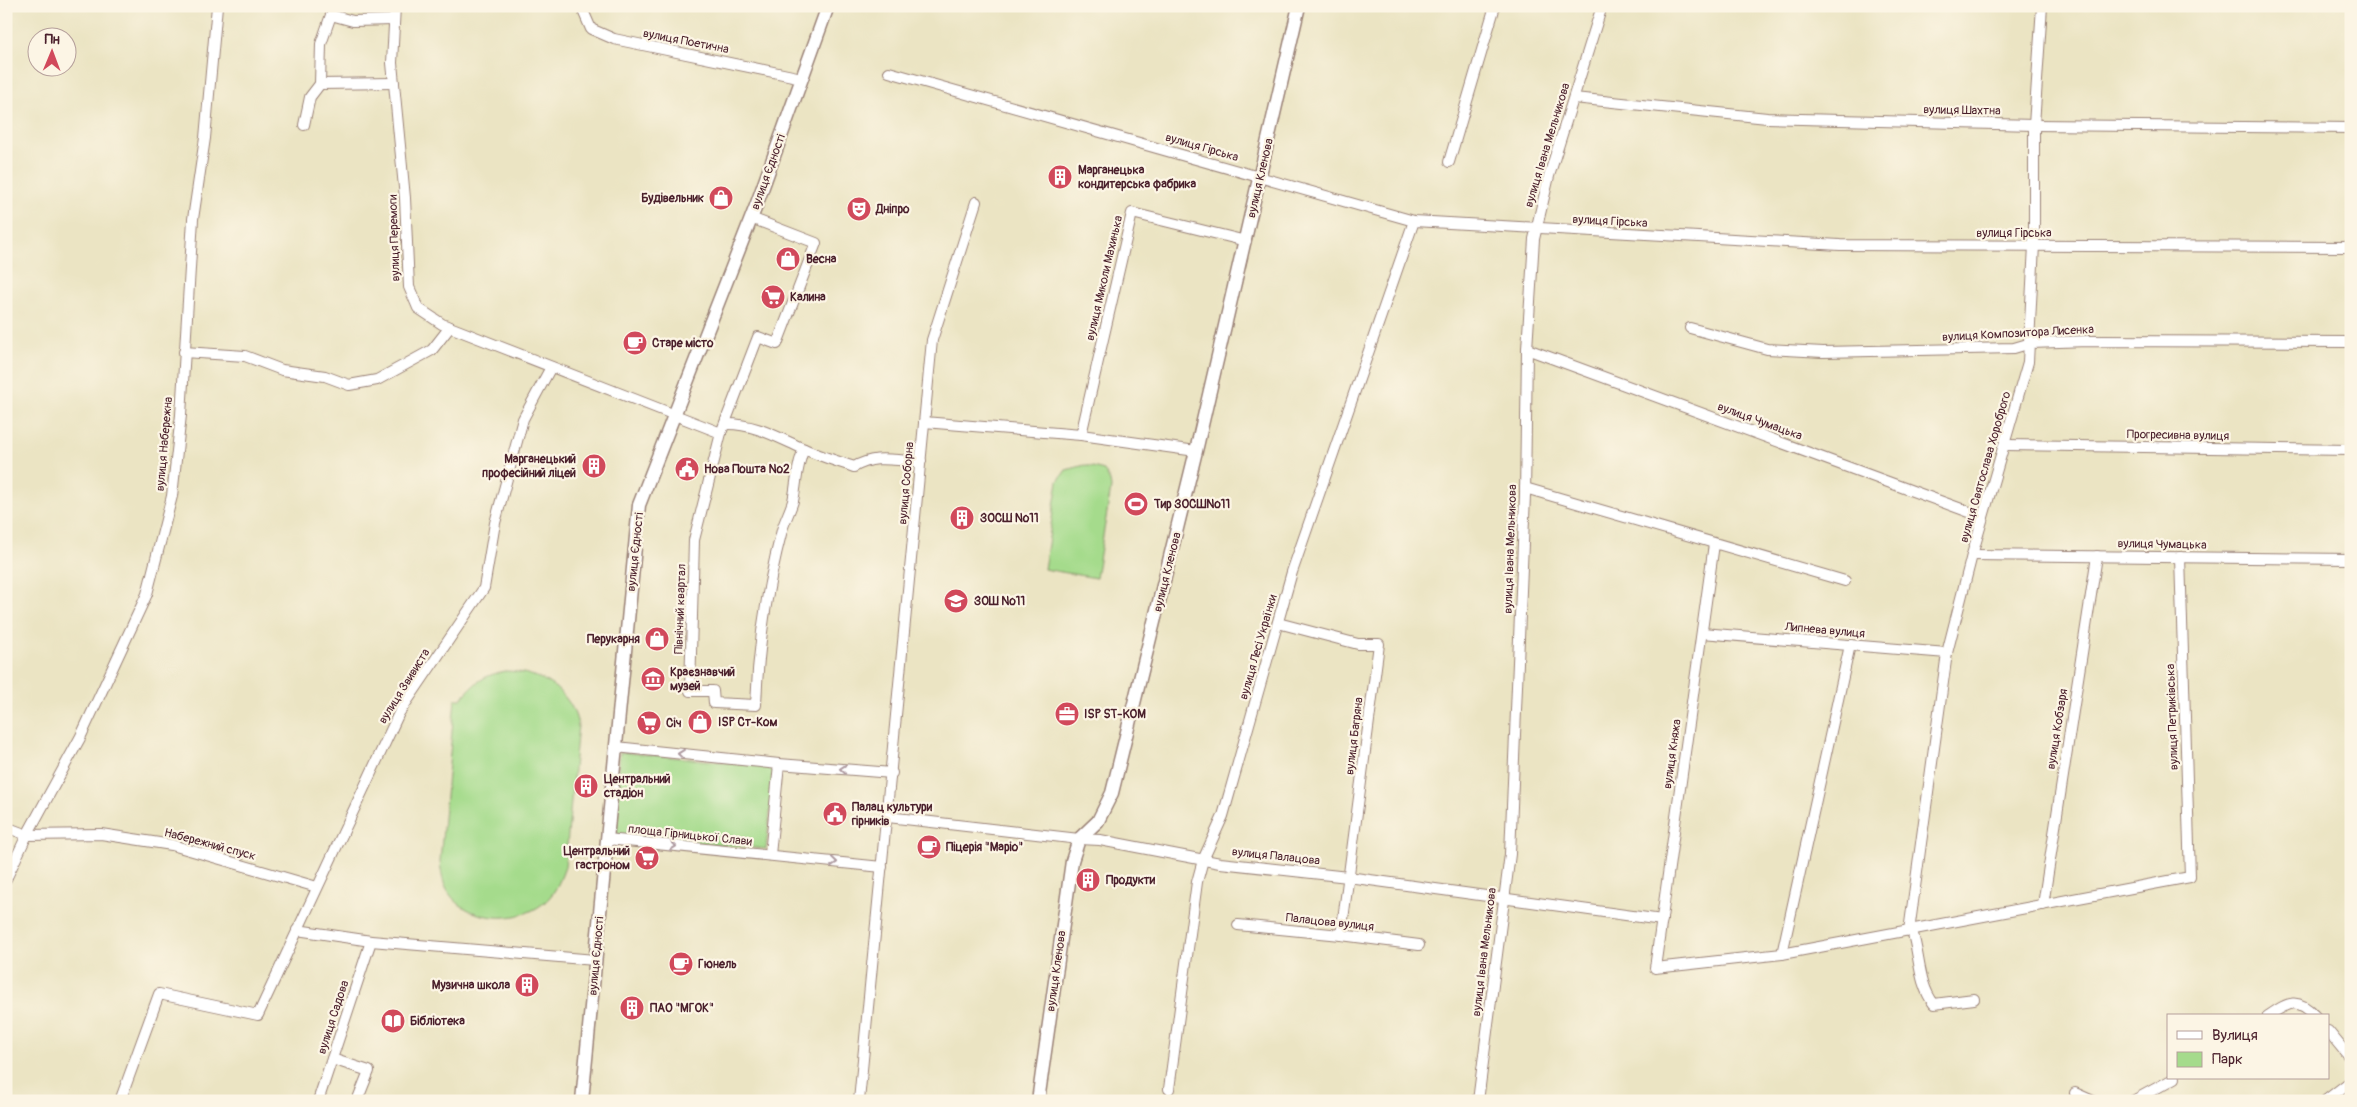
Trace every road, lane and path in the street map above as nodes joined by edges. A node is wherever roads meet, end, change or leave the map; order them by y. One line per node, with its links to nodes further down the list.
1 (218, 6): 32 (street, вулиця Набережна)
2 (395, 6): 9 (street, вулиця Перемоги)
3 (581, 6): 11 (street, вулиця Поетична)
4 (828, 6): 11 (street, вулиця Єдності)
5 (1299, 6): 19 (street, вулиця Кленова)
6 (1495, 6): 18 (street)
7 (1602, 6): 14 (street, вулиця Івана Мельникова)
8 (2042, 6): 15 (street, вулиця Святослава Хороброго)
9 (393, 20): 12 (street, вулиця Перемоги); 13 (street)
10 (889, 72): 19 (street, вулиця Гірська)
11 (802, 78): 21 (street, вулиця Єдності)
12 (394, 83): 13 (street); 27 (street, вулиця Перемоги)
13 (320, 84): 16 (street)
14 (1574, 98): 15 (street, вулиця Шахтна); 23 (street, вулиця Івана Мельникова)
15 (2034, 124): 17 (street, вулиця Шахтна); 25 (street, вулиця Святослава Хороброго)
16 (304, 125)
17 (2351, 128)
18 (1449, 162)
19 (1260, 177): 22 (street, вулиця Гірська); 24 (street, вулиця Кленова)
20 (976, 202): 35 (street, вулиця Соборна)
21 (751, 218): 34 (street, вулиця Єдності); 36 (street, Північний квартал)
22 (1414, 221): 23 (street, вулиця Гірська); 51 (street, вулиця Лесі Українки)
23 (1536, 230): 25 (street, вулиця Гірська); 31 (street, вулиця Івана Мельникова)
24 (1246, 241): 37 (street, вулиця Миколи Махинька); 41 (street, вулиця Кленова)
25 (2034, 246): 26 (street, вулиця Гірська); 30 (street, вулиця Святослава Хороброго)
26 (2351, 247)
27 (450, 327): 32 (street); 33 (street, вулиця Перемоги)
28 (1690, 328): 30 (street, вулиця Композитора Лисенка)
29 (2351, 342): 30 (street, вулиця Композитора Лисенка)
30 (2031, 343): 38 (street, вулиця Святослава Хороброго)
31 (1528, 349): 43 (street, вулиця Івана Мельникова); 44 (street, вулиця Чумацька)
32 (184, 352): 60 (street, вулиця Набережна)
33 (551, 367): 34 (street, вулиця Перемоги); 68 (street, вулиця Звивиста)
34 (675, 414): 36 (street); 55 (street, вулиця Єдності)
35 (924, 422): 37 (street); 42 (street, вулиця Соборна)
36 (723, 429): 39 (street); 39 (street, Північний квартал)
37 (1081, 435): 41 (street)
38 (2006, 445): 40 (street, Прогресивна вулиця); 44 (street, вулиця Святослава Хороброго)
39 (804, 449): 42 (street)
40 (2351, 450)
41 (1196, 451): 61 (street, вулиця Кленова)
42 (921, 461): 57 (street, вулиця Соборна)
43 (1525, 488): 45 (street); 69 (street, вулиця Івана Мельникова)
44 (1984, 517): 46 (street, вулиця Святослава Хороброго)
45 (1714, 544): 50 (street); 52 (street, вулиця Княжа)
46 (1972, 555): 47 (street, вулиця Чумацька); 54 (street, вулиця Святослава Хороброго)
47 (2097, 556): 48 (street, вулиця Чумацька); 70 (street, вулиця Кобзаря)
48 (2180, 557): 49 (street, вулиця Чумацька); 70 (street, вулиця Петриківська)
49 (2351, 559)
50 (1845, 581)
51 (1278, 623): 64 (street, вулиця Лесі Українки); 66 (street, вулиця Багряна)
52 (1702, 633): 53 (street, Липнева вулиця); 71 (street, вулиця Княжа)
53 (1850, 645): 54 (street, Липнева вулиця); 78 (street)
54 (1946, 653): 74 (street, вулиця Святослава Хороброго)
55 (616, 747): 56 (street, one-way to 55); 62 (street, вулиця Єдності)
56 (779, 764): 57 (street, one-way to 56); 63 (street)
57 (892, 773): 58 (street, вулиця Соборна)
58 (888, 817): 61 (street, вулиця Палацова); 65 (street, вулиця Соборна)
59 (6, 827): 60 (street, Набережний спуск)
60 (27, 835): 67 (street, вулиця Набережна); 68 (street, Набережний спуск)
61 (1079, 839): 64 (street, вулиця Палацова); 95 (street, вулиця Кленова)
62 (607, 840): 63 (street, площа Гірницької Слави, one-way to 63); 79 (street, вулиця Єдності)
63 (770, 855): 65 (street, площа Гірницької Слави, one-way to 65)
64 (1204, 860): 66 (street, вулиця Палацова); 88 (street, вулиця Лесі Українки)
65 (882, 867): 94 (street, вулиця Соборна)
66 (1348, 877): 69 (street, вулиця Палацова); 75 (street, вулиця Багряна)
67 (6, 879)
68 (317, 887): 73 (street, вулиця Звивиста)
69 (1503, 898): 71 (street, вулиця Палацова); 96 (street, вулиця Івана Мельникова)
70 (2043, 905): 74 (street)
71 (1662, 920): 78 (street, вулиця Княжа)
72 (1238, 925): 75 (street, Палацова вулиця)
73 (297, 930): 76 (street); 90 (street, вулиця Звивиста)
74 (1911, 931): 78 (street); 80 (street)
75 (1341, 934): 77 (street, Палацова вулиця)
76 (371, 941): 79 (street); 84 (street, вулиця Садова)
77 (1419, 945)
78 (1782, 954)
79 (595, 960): 93 (street, вулиця Єдності)
80 (1974, 999)
81 (2271, 1014): 82 (street)
82 (2313, 1014)
83 (2330, 1033): 85 (street)
84 (332, 1059): 91 (street, вулиця Садова); 92 (street)
85 (2351, 1059)
86 (2171, 1080): 98 (street)
87 (2351, 1081): 99 (street)
88 (1169, 1089)
89 (2075, 1093): 97 (street)
90 (120, 1101)
91 (318, 1101)
92 (357, 1101)
93 (582, 1101)
94 (859, 1101)
95 (1038, 1101)
96 (1478, 1101)
97 (2092, 1101)
98 (2133, 1101)
99 (2325, 1101)

